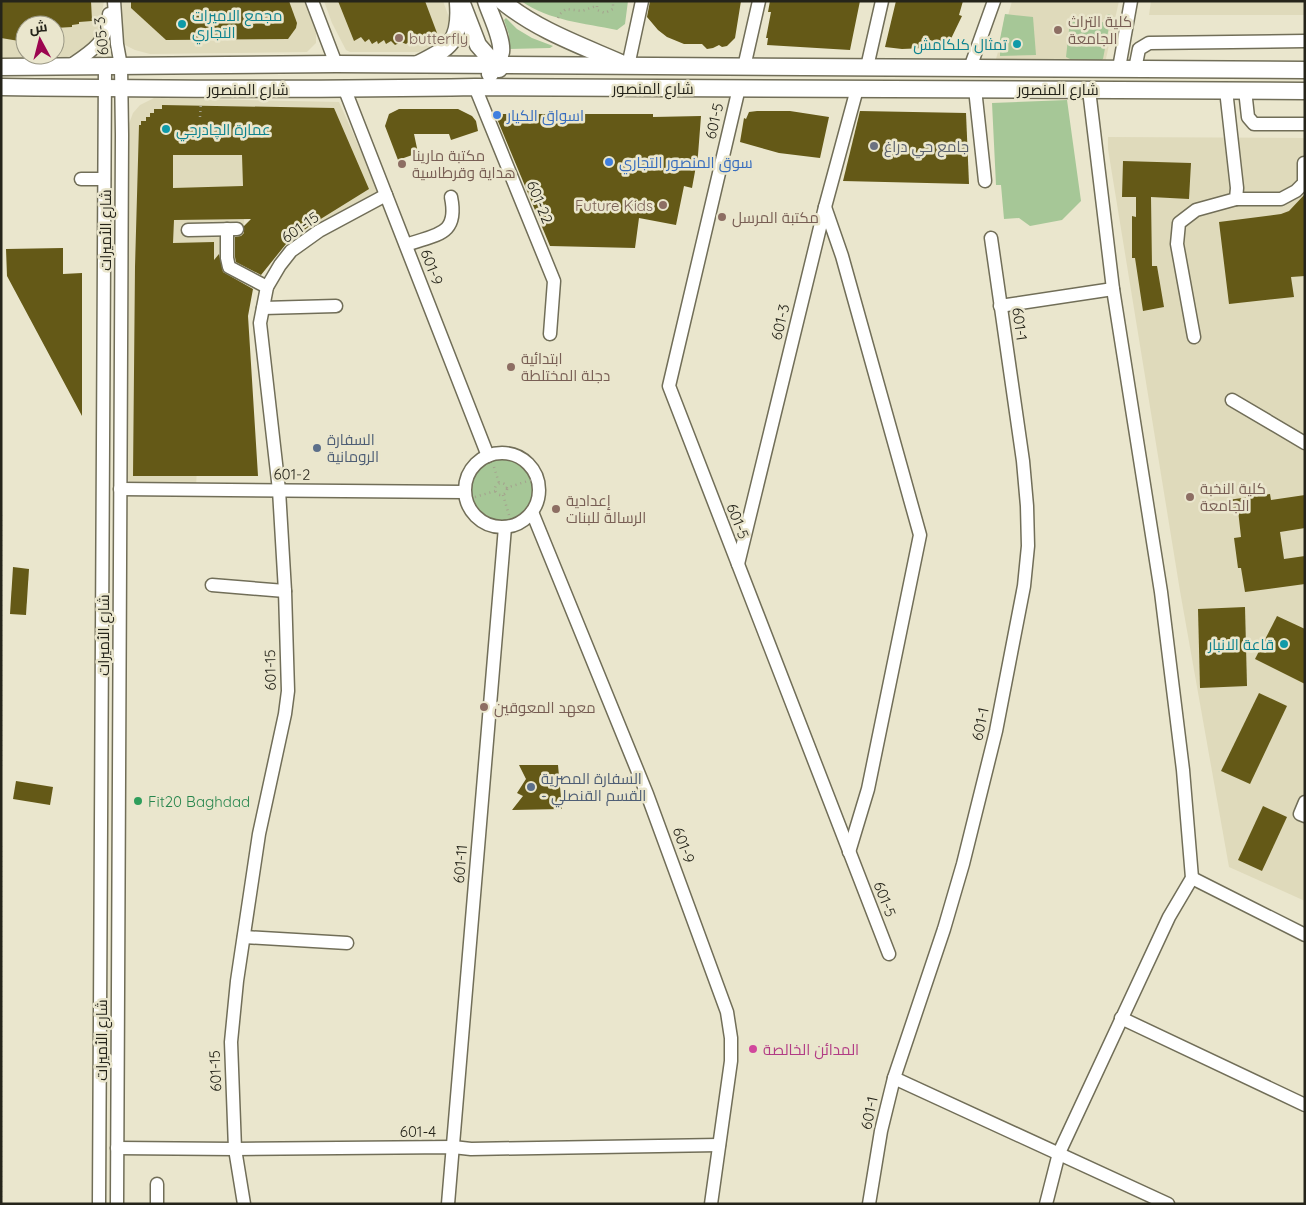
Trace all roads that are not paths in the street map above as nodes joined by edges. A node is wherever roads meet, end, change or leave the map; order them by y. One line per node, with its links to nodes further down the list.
1 (109, 1): 20 (street, 605-3)
2 (114, 1): 16 (street, 605-3)
3 (312, 1): 13 (street)
4 (459, 1): 14 (main road); 15 (main road)
5 (486, 1): 15 (main road)
6 (502, 1): 17 (main road)
7 (642, 1): 17 (street)
8 (759, 1): 18 (street)
9 (882, 1): 21 (street)
10 (994, 1): 22 (street)
11 (1131, 1): 23 (street)
12 (1305, 41): 23 (street)
13 (336, 64): 14 (main road, شارع المنصور); 16 (main road, شارع المنصور)
14 (416, 64): 15 (main road, شارع المنصور)
15 (496, 65): 17 (main road, شارع المنصور); 26 (main road); 27 (main road)
16 (113, 66): 20 (main road, شارع المنصور); 29 (street, شارع الأميرات); 30 (street, شارع الأميرات)
17 (628, 66): 18 (main road, شارع المنصور)
18 (744, 66): 21 (main road, شارع المنصور)
19 (1, 67): 20 (main road, شارع المنصور)
20 (68, 67)
21 (867, 67): 22 (main road, شارع المنصور)
22 (970, 68): 23 (main road, شارع المنصور)
23 (1127, 69): 24 (main road, شارع المنصور)
24 (1305, 70)
25 (1, 87): 29 (main road, شارع المنصور)
26 (475, 87): 27 (main road, شارع المنصور); 33 (main road, شارع المنصور); 55 (street, 601-22)
27 (526, 87): 28 (main road, شارع المنصور)
28 (739, 88): 31 (main road, شارع المنصور); 65 (street, 601-5)
29 (104, 89): 30 (main road, شارع المنصور); 41 (street, شارع الأميرات)
30 (121, 89): 33 (main road, شارع المنصور); 60 (street, شارع الأميرات)
31 (857, 89): 32 (main road, شارع المنصور); 46 (street, 601-3)
32 (975, 89): 34 (main road, شارع المنصور); 42 (street)
33 (345, 90): 43 (street, 601-9)
34 (1089, 90): 35 (main road, شارع المنصور); 51 (street)
35 (1226, 90): 36 (main road, شارع المنصور); 45 (street)
36 (1245, 90): 37 (main road, شارع المنصور); 38 (street)
37 (1305, 90)
38 (1304, 124)
39 (1304, 163): 45 (street)
40 (81, 179): 41 (street)
41 (104, 179): 85 (street, شارع الأميرات)
42 (985, 181)
43 (386, 195): 49 (street, 601-9); 50 (street, 601-15)
44 (451, 197): 49 (street)
45 (1236, 199): 56 (street)
46 (825, 207): 65 (street, 601-3); 70 (street)
47 (188, 230): 50 (street)
48 (991, 238): 53 (street, 601-1)
49 (406, 245): 59 (street, 601-9)
50 (267, 287): 54 (street, 601-15)
51 (1112, 289): 53 (street); 71 (street)
52 (336, 306): 54 (street)
53 (1000, 306): 77 (street, 601-1)
54 (263, 308): 61 (street, 601-15)
55 (550, 334)
56 (1194, 337)
57 (1232, 400): 58 (street)
58 (1305, 443)
59 (490, 458): 62 (street); 63 (street)
60 (120, 489): 61 (street, 601-2); 81 (street, شارع الأميرات)
61 (279, 490): 62 (street, 601-2); 67 (street, 601-15)
62 (468, 495): 64 (street)
63 (532, 512): 64 (street); 79 (street, 601-9)
64 (508, 524): 80 (street, 601-11)
65 (738, 564): 70 (street, 601-5)
66 (212, 585): 67 (street)
67 (285, 592): 73 (street, 601-15)
68 (1305, 802): 69 (street)
69 (1305, 816)
70 (849, 852): 75 (street, 601-5)
71 (1192, 878): 72 (street); 76 (street)
72 (1305, 935)
73 (244, 937): 74 (street); 82 (street, 601-15)
74 (347, 944)
75 (889, 954)
76 (1121, 1018): 78 (street); 83 (street)
77 (894, 1078): 83 (street); 91 (street, 601-1)
78 (1305, 1105)
79 (719, 1144): 80 (street, 601-4); 90 (street, 601-9)
80 (453, 1147): 82 (street, 601-4); 89 (street, 601-11)
81 (117, 1148): 82 (street, 601-4); 86 (street, شارع الأميرات)
82 (235, 1149): 88 (street, 601-15)
83 (1058, 1153): 92 (street); 93 (street)
84 (157, 1184): 87 (street)
85 (99, 1204)
86 (116, 1204)
87 (157, 1204)
88 (244, 1204)
89 (448, 1204)
90 (711, 1204)
91 (869, 1204)
92 (1046, 1204)
93 (1168, 1204)

